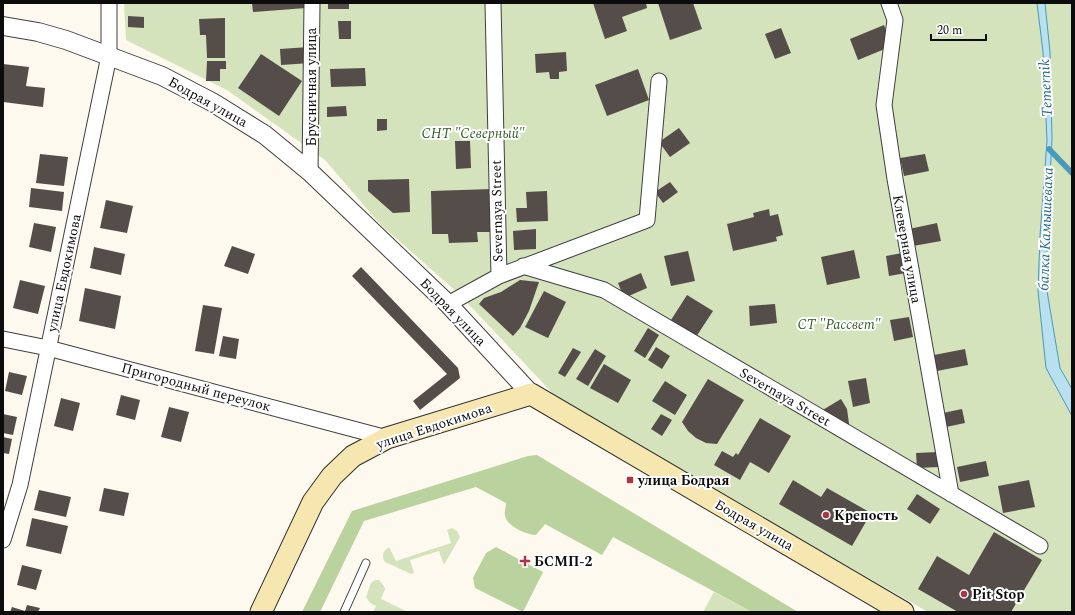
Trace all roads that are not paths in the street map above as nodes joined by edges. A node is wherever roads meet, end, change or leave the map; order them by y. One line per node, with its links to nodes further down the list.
1 (109, 3): 6 (street, улица Евдокимова)
2 (312, 3): 8 (street, Брусничная улица)
3 (493, 3): 10 (street, Severnaya Street)
4 (889, 3): 16 (street, Клеверная улица)
5 (3, 26): 6 (street, Бодрая улица)
6 (109, 56): 8 (street, Бодрая улица); 13 (street, улица Евдокимова)
7 (659, 81): 9 (street, Severnaya Street)
8 (310, 172): 11 (street, Бодрая улица)
9 (523, 266): 10 (street, Severnaya Street); 16 (street, Severnaya Street)
10 (499, 276): 11 (street, Severnaya Street)
11 (448, 304): 14 (street, Бодрая улица)
12 (3, 339): 13 (street, Пригородный переулок)
13 (48, 348): 15 (street, Пригородный переулок); 17 (street, улица Евдокимова)
14 (532, 394): 15 (main road, улица Евдокимова); 22 (main road, Бодрая улица)
15 (388, 438): 20 (main road, улица Евдокимова)
16 (951, 494): 18 (street, Severnaya Street)
17 (3, 540)
18 (1040, 546)
19 (366, 563): 21 (lane)
20 (261, 612)
21 (344, 612)
22 (903, 612)

